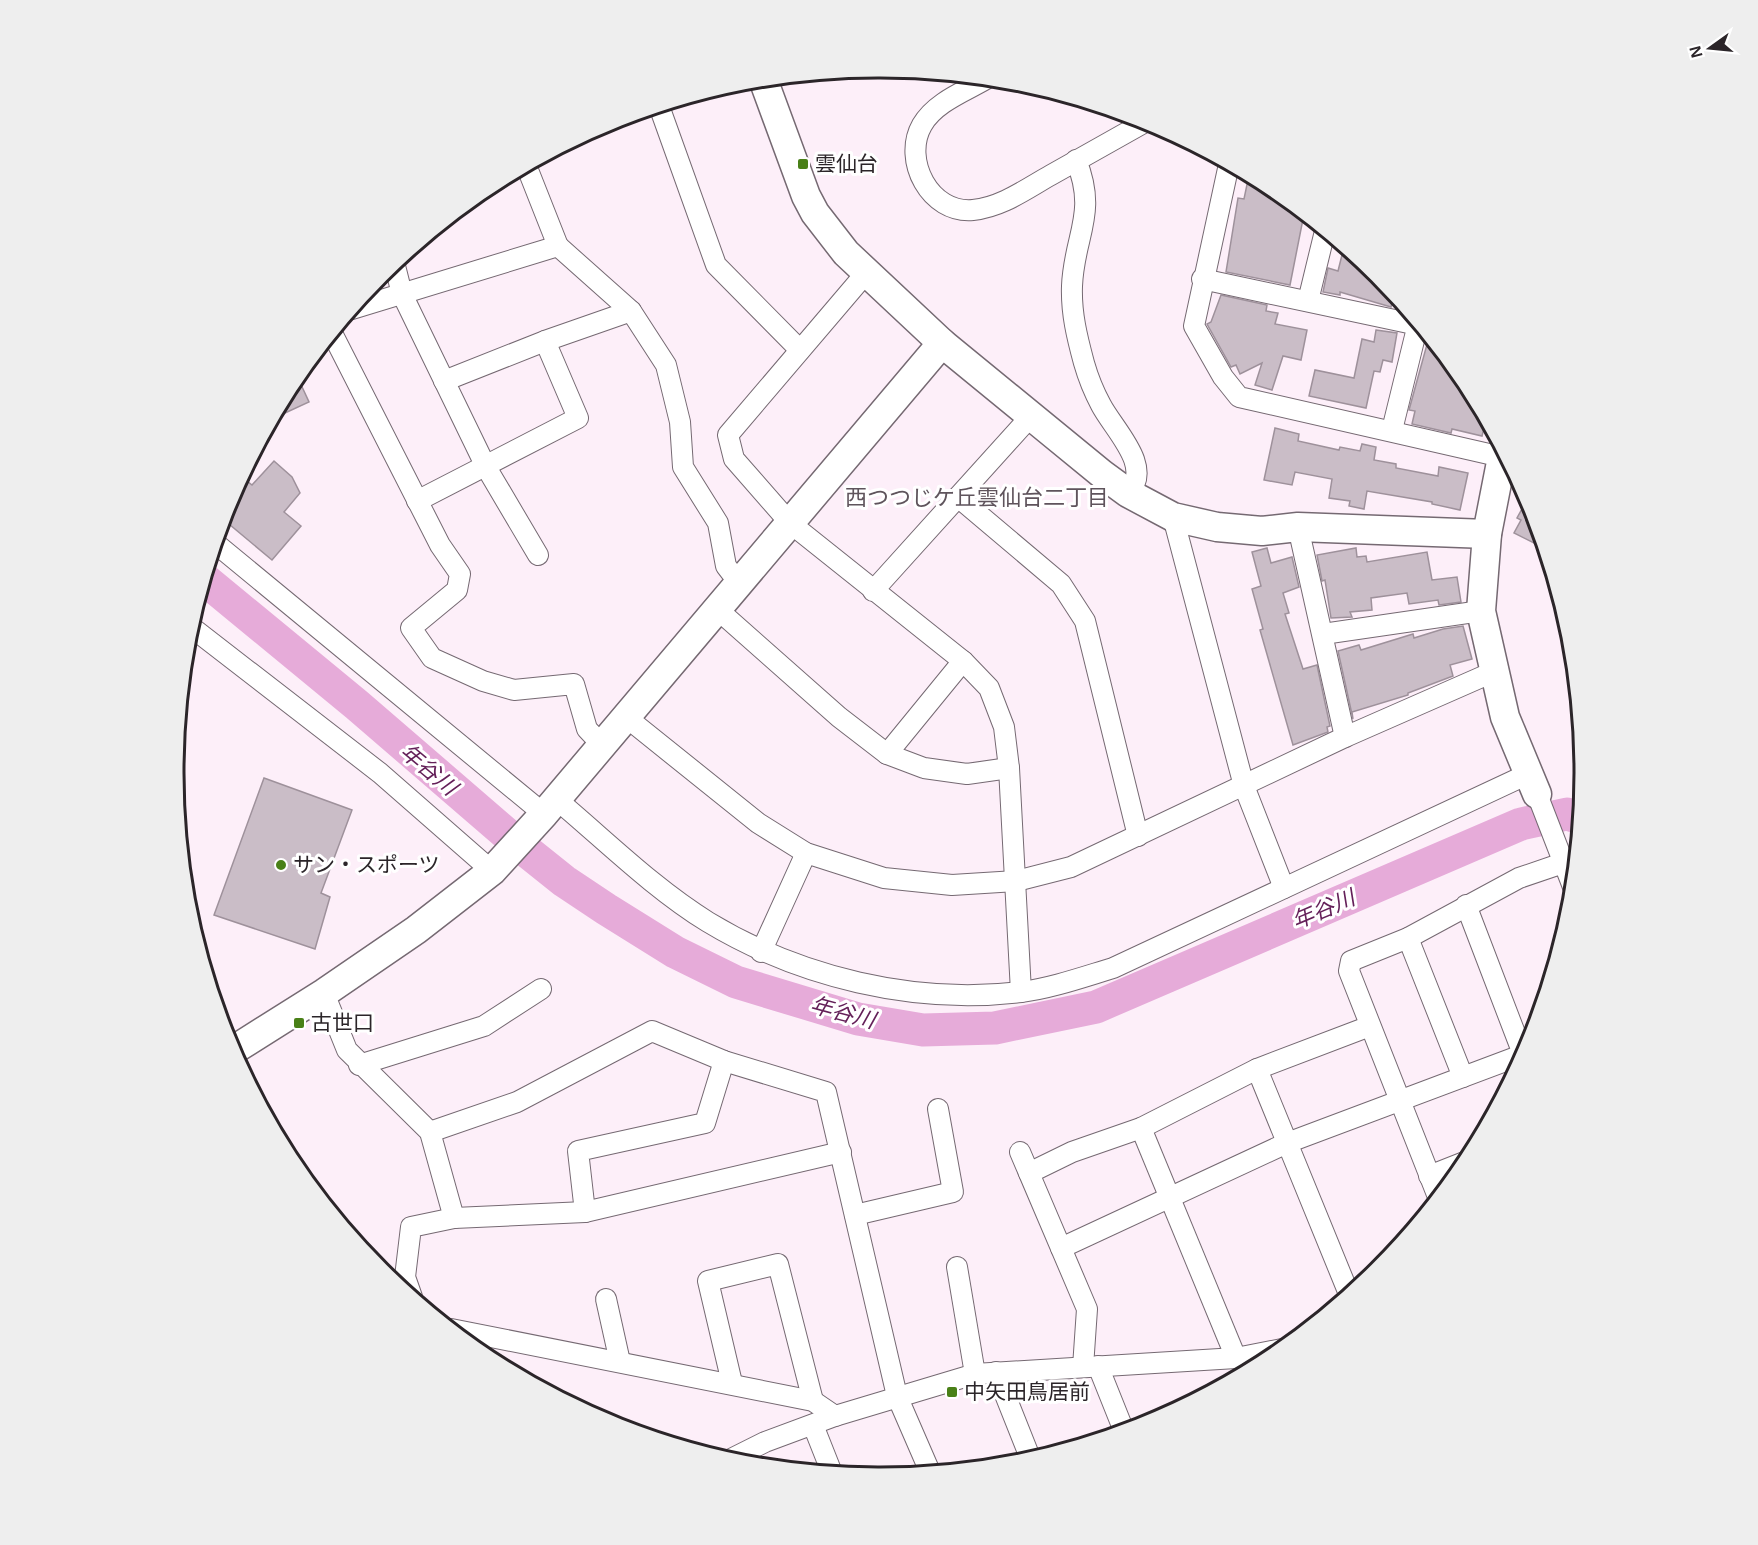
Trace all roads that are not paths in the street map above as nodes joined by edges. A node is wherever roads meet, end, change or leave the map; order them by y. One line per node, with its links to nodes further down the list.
1 (974, 85): 5 (street)
2 (766, 87): 11 (street)
3 (662, 113): 22 (street)
4 (1135, 127): 5 (street)
5 (1076, 160): 29 (street)
6 (1227, 172): 12 (street)
7 (529, 173): 9 (street)
8 (1323, 239): 14 (street)
9 (558, 246): 13 (street); 16 (street)
10 (397, 273): 13 (street)
11 (866, 273): 21 (street); 22 (street)
12 (1202, 279): 14 (street); 25 (street)
13 (402, 294): 15 (street); 23 (street)
14 (1308, 301): 17 (street)
15 (366, 305)
16 (631, 311): 20 (street); 38 (street)
17 (1406, 322)
18 (1416, 333): 25 (street)
19 (336, 341): 31 (street)
20 (545, 341): 23 (street); 28 (street)
21 (942, 343): 24 (street); 33 (street)
22 (800, 350): 33 (street)
23 (444, 381): 28 (street)
24 (1031, 416): 29 (street); 30 (street)
25 (1392, 430): 26 (street)
26 (1496, 453)
27 (1501, 464): 35 (street)
28 (486, 467): 31 (street); 37 (street)
29 (1128, 493): 32 (street)
30 (957, 497): 39 (street); 54 (street)
31 (417, 501): 48 (street)
32 (1173, 517): 34 (street); 52 (street)
33 (790, 523): 38 (street); 39 (street)
34 (1298, 527): 35 (street); 43 (street)
35 (1487, 534): 41 (street)
36 (221, 548): 53 (street)
37 (538, 555)
38 (739, 583): 40 (street)
39 (873, 591): 44 (street)
40 (717, 609): 46 (street); 49 (street)
41 (1481, 611): 43 (street); 45 (street)
42 (199, 633): 57 (street)
43 (1323, 634): 47 (street)
44 (963, 661): 49 (street); 50 (street)
45 (1493, 672): 47 (street); 51 (street)
46 (626, 717): 48 (street); 55 (street)
47 (1345, 737): 52 (street)
48 (602, 746): 53 (street)
49 (887, 754): 50 (street)
50 (1010, 768): 59 (street)
51 (1533, 784): 56 (street); 60 (street)
52 (1244, 786): 54 (street); 60 (street)
53 (544, 813): 57 (street); 63 (street)
54 (1138, 836): 59 (street)
55 (806, 853): 59 (street); 63 (street)
56 (1562, 858): 58 (street); 61 (street)
57 (495, 867): 66 (street)
58 (1567, 870)
59 (1016, 881): 65 (street)
60 (1284, 888): 65 (street)
61 (1466, 905): 62 (street); 68 (street)
62 (1408, 938): 67 (street); 74 (street)
63 (761, 952): 65 (street)
64 (541, 989): 72 (street)
65 (1021, 992)
66 (324, 993): 69 (street); 72 (street)
67 (1370, 1026): 73 (street); 75 (street)
68 (1519, 1042)
69 (240, 1046)
70 (1512, 1059): 74 (street)
71 (724, 1061): 78 (street); 80 (street); 87 (street)
72 (359, 1065): 78 (street)
73 (1257, 1069): 77 (street); 79 (street)
74 (1463, 1077): 75 (street)
75 (1400, 1100): 79 (street); 84 (street)
76 (938, 1109): 88 (street)
77 (1141, 1128): 83 (street); 86 (street)
78 (430, 1132): 89 (street)
79 (1287, 1143): 86 (street); 93 (street)
80 (841, 1152): 87 (street); 88 (street)
81 (1020, 1152): 83 (street)
82 (1449, 1168): 84 (street)
83 (1029, 1173): 90 (street)
84 (1429, 1176): 85 (street)
85 (1434, 1189)
86 (1170, 1197): 90 (street); 97 (street)
87 (585, 1212): 89 (street)
88 (855, 1215): 103 (street)
89 (454, 1218): 92 (street)
90 (1061, 1248): 99 (street)
91 (957, 1267): 101 (street)
92 (407, 1281)
93 (1346, 1287)
94 (606, 1299): 98 (street)
95 (469, 1333): 98 (street)
96 (1259, 1353): 97 (street)
97 (1236, 1358): 99 (street)
98 (620, 1362): 102 (street)
99 (1090, 1366): 100 (street); 106 (street)
100 (996, 1372): 101 (street); 108 (street)
101 (975, 1374): 103 (street)
102 (732, 1383): 104 (street); 104 (street)
103 (897, 1396): 105 (street); 111 (street)
104 (813, 1401): 105 (street)
105 (835, 1416): 107 (street)
106 (1120, 1423)
107 (813, 1425): 109 (street); 110 (street)
108 (1027, 1451)
109 (742, 1454)
110 (829, 1465)
111 (927, 1466)

